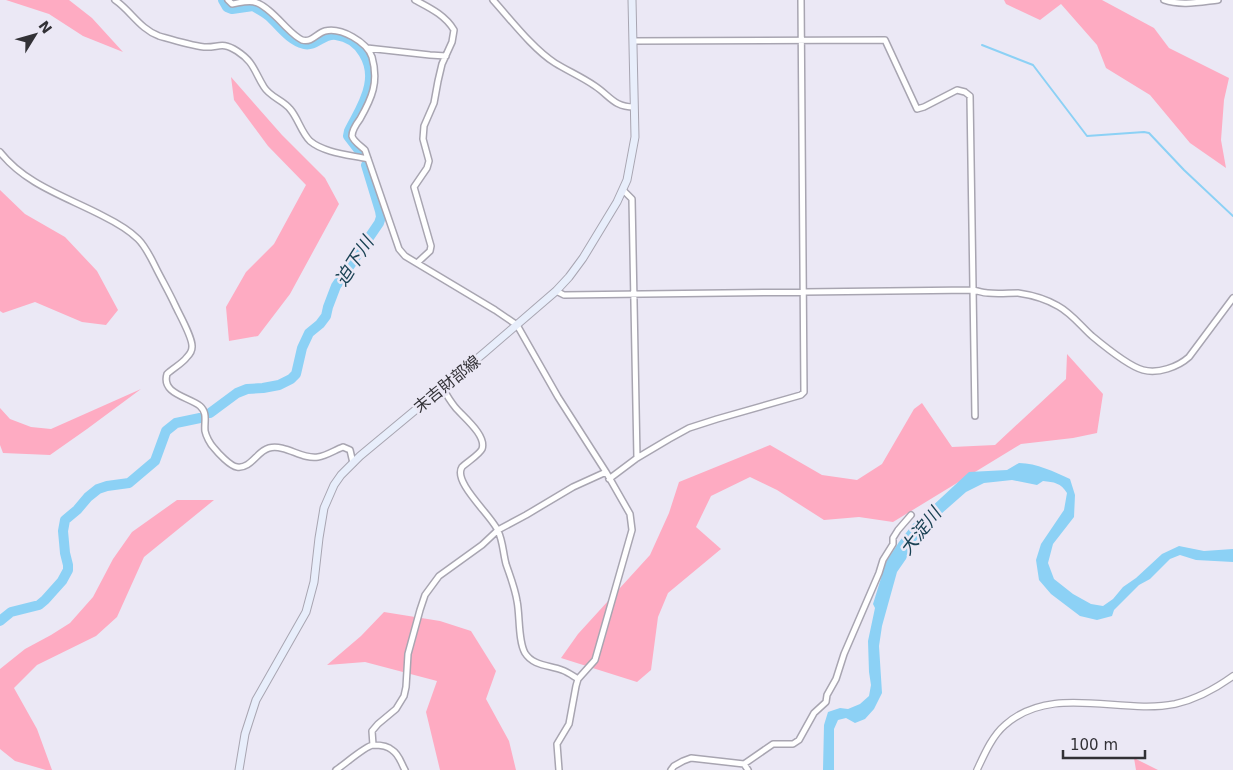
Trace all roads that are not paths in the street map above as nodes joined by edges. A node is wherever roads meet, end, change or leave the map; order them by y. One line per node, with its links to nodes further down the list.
1 (115, 0): 15 (street)
2 (228, 0): 11 (street)
3 (415, 0): 12 (street)
4 (493, 0): 13 (street)
5 (632, 0): 10 (main road, 末吉財部線)
6 (801, 0): 9 (street)
7 (1164, 0): 8 (street)
8 (1218, 0)
9 (801, 40): 10 (street); 18 (street); 20 (street)
10 (633, 41): 13 (main road, 末吉財部線)
11 (367, 48): 12 (street); 15 (street)
12 (446, 56): 17 (street)
13 (634, 107): 16 (main road, 末吉財部線)
14 (0, 152): 27 (street)
15 (368, 159): 17 (street)
16 (623, 190): 19 (main road, 末吉財部線); 21 (street)
17 (417, 263): 23 (street)
18 (973, 290): 20 (street); 22 (street); 25 (street)
19 (556, 291): 21 (street); 23 (main road, 末吉財部線)
20 (804, 292): 21 (street); 26 (street)
21 (634, 294): 26 (street)
22 (1233, 298)
23 (517, 325): 24 (main road, 末吉財部線); 28 (street)
24 (442, 387): 27 (main road, 末吉財部線); 31 (street)
25 (975, 416)
26 (637, 458): 29 (street)
27 (353, 463): 36 (main road, 末吉財部線)
28 (606, 472): 29 (street); 31 (street)
29 (609, 479): 33 (street)
30 (911, 514): 35 (street)
31 (498, 530): 33 (street); 34 (street)
32 (1233, 676): 42 (street)
33 (578, 679): 39 (street)
34 (373, 745): 37 (street); 38 (street)
35 (744, 764): 40 (street); 41 (street)
36 (239, 770)
37 (336, 770)
38 (405, 770)
39 (559, 770)
40 (671, 770)
41 (748, 770)
42 (977, 770)

